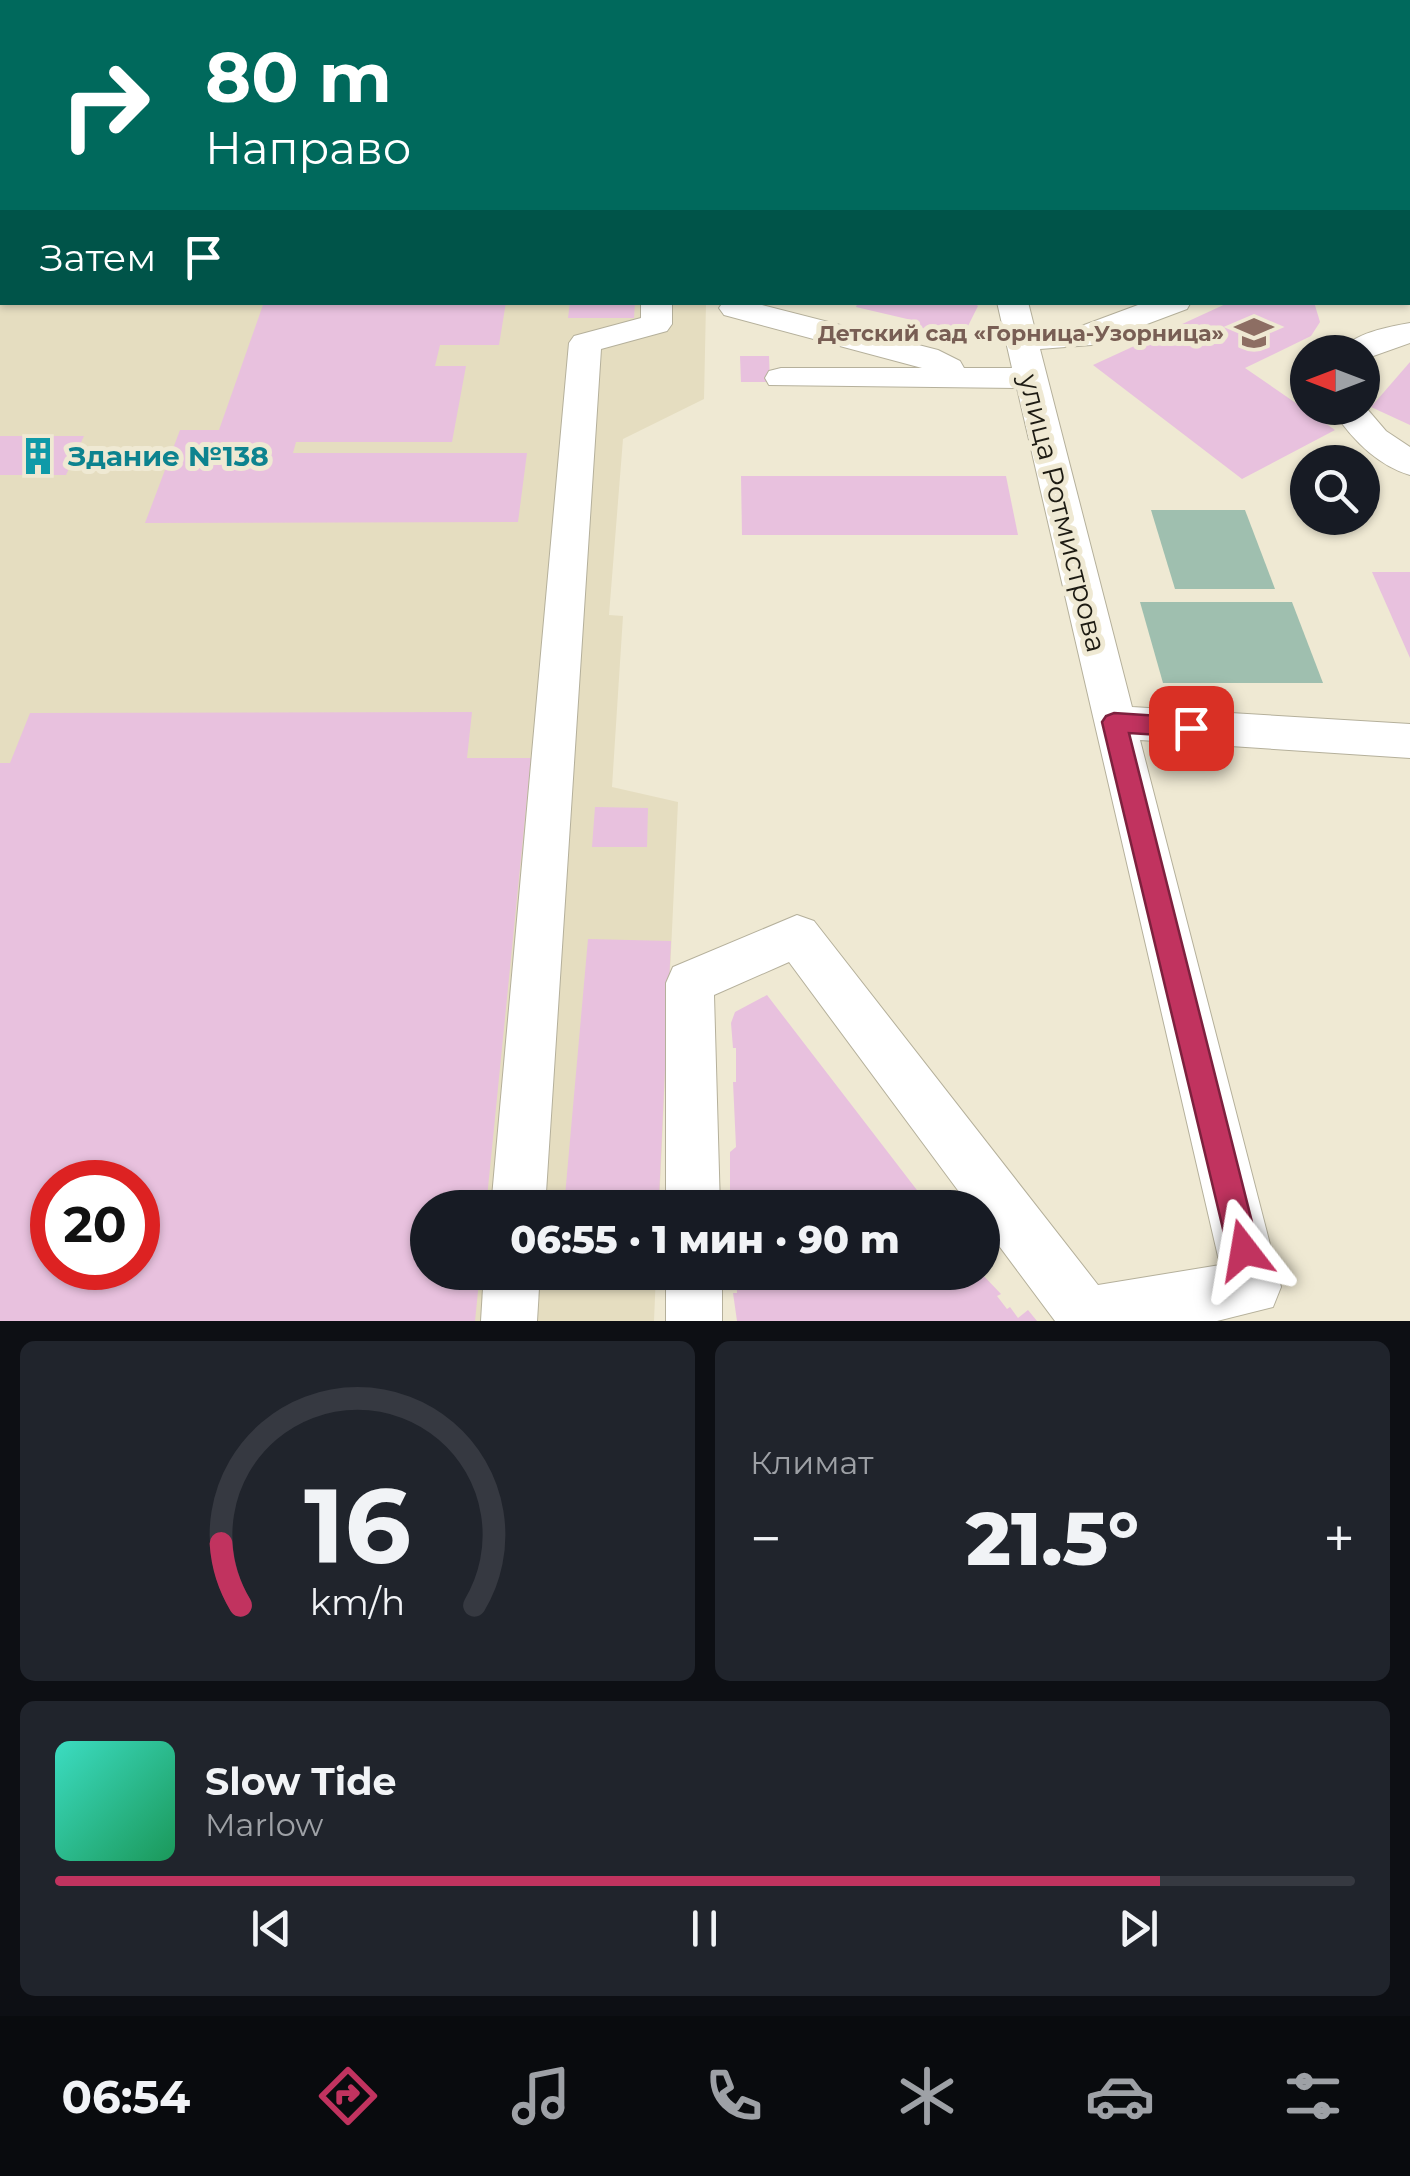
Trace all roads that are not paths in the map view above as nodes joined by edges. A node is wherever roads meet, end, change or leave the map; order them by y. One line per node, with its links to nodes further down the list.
1 (657, 305): 15 (street)
2 (1013, 305): 6 (street, улица Ротмистрова)
3 (1168, 305): 6 (street)
4 (735, 308): 9 (street)
5 (1410, 333): 7 (street)
6 (1021, 340): 10 (street, улица Ротмистрова)
7 (1380, 341)
8 (782, 378): 9 (street)
9 (964, 378): 10 (street)
10 (1029, 378): 13 (street, улица Ротмистрова)
11 (1363, 425): 12 (street)
12 (1410, 462)
13 (1114, 722): 14 (street); 21 (street, улица Ротмистрова)
14 (1410, 742)
15 (519, 1190)
16 (693, 1190): 17 (street)
17 (991, 1190)
18 (1000, 1202): 21 (street)
19 (511, 1290): 22 (street)
20 (694, 1290): 23 (street)
21 (1089, 1318)
22 (509, 1321)
23 (694, 1321)

